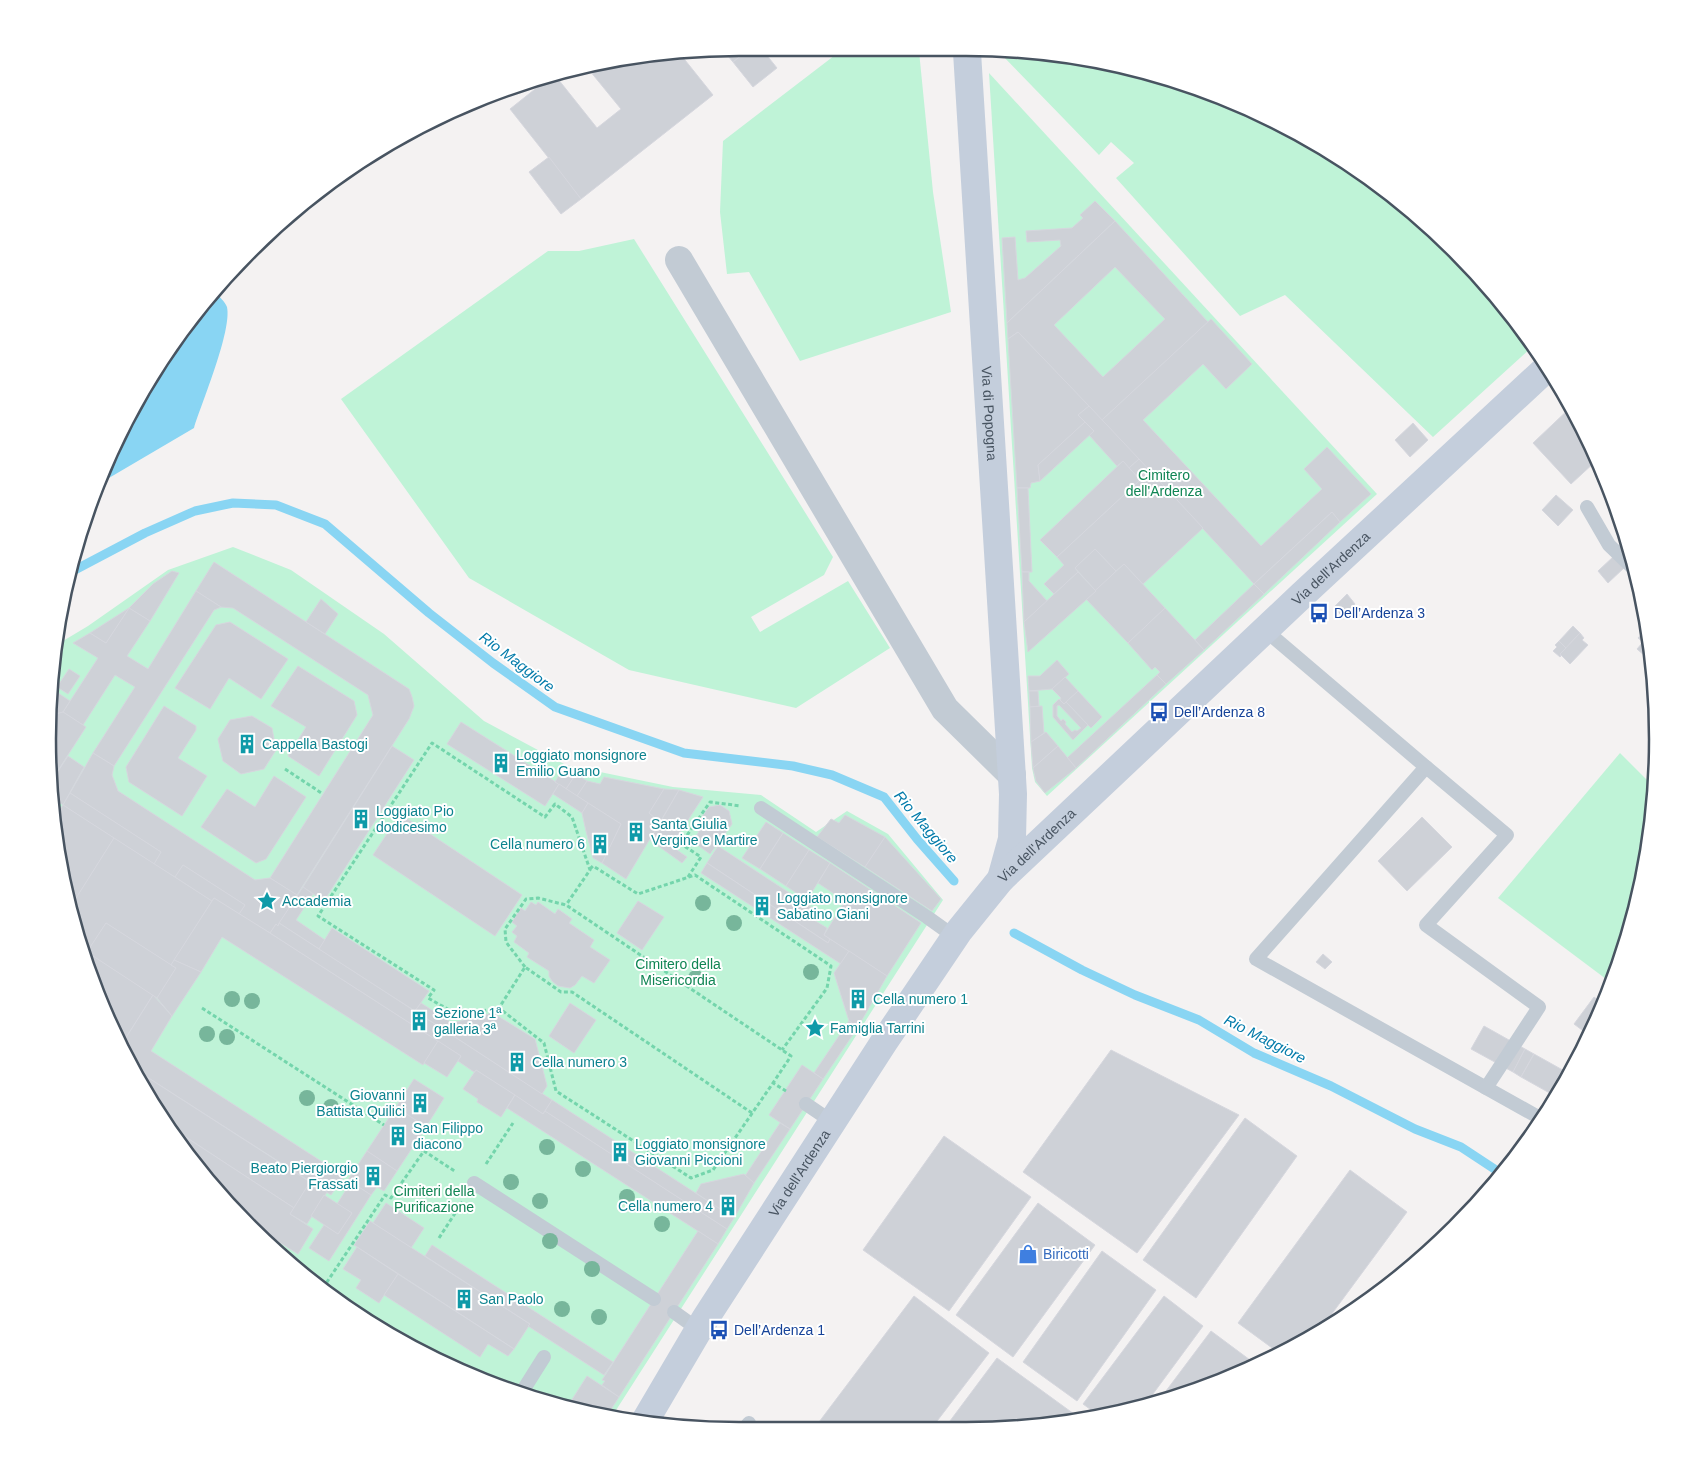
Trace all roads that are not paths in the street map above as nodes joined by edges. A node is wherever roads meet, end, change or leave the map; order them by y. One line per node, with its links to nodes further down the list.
1 (967, 56): 8 (main road, Via di Popogna)
2 (678, 260): 8 (street)
3 (1542, 373): 6 (main road, Via dell'Ardenza)
4 (1587, 507): 5 (lane)
5 (1624, 560)
6 (1265, 630): 7 (lane); 10 (main road, Via dell'Ardenza)
7 (1426, 767): 12 (lane); 12 (lane)
8 (1012, 775): 10 (main road, Via di Popogna)
9 (761, 808): 11 (lane)
10 (1001, 879): 11 (main road, Via dell'Ardenza)
11 (957, 934): 15 (main road, Via dell'Ardenza)
12 (1486, 1088): 14 (lane)
13 (806, 1104): 15 (lane)
14 (1536, 1116)
15 (831, 1121): 19 (main road, Via dell'Ardenza)
16 (469, 1180): 17 (lane)
17 (654, 1299)
18 (674, 1312): 19 (lane)
19 (699, 1330): 22 (main road, Via dell'Ardenza)
20 (544, 1358): 21 (lane)
21 (525, 1387)
22 (647, 1416)

